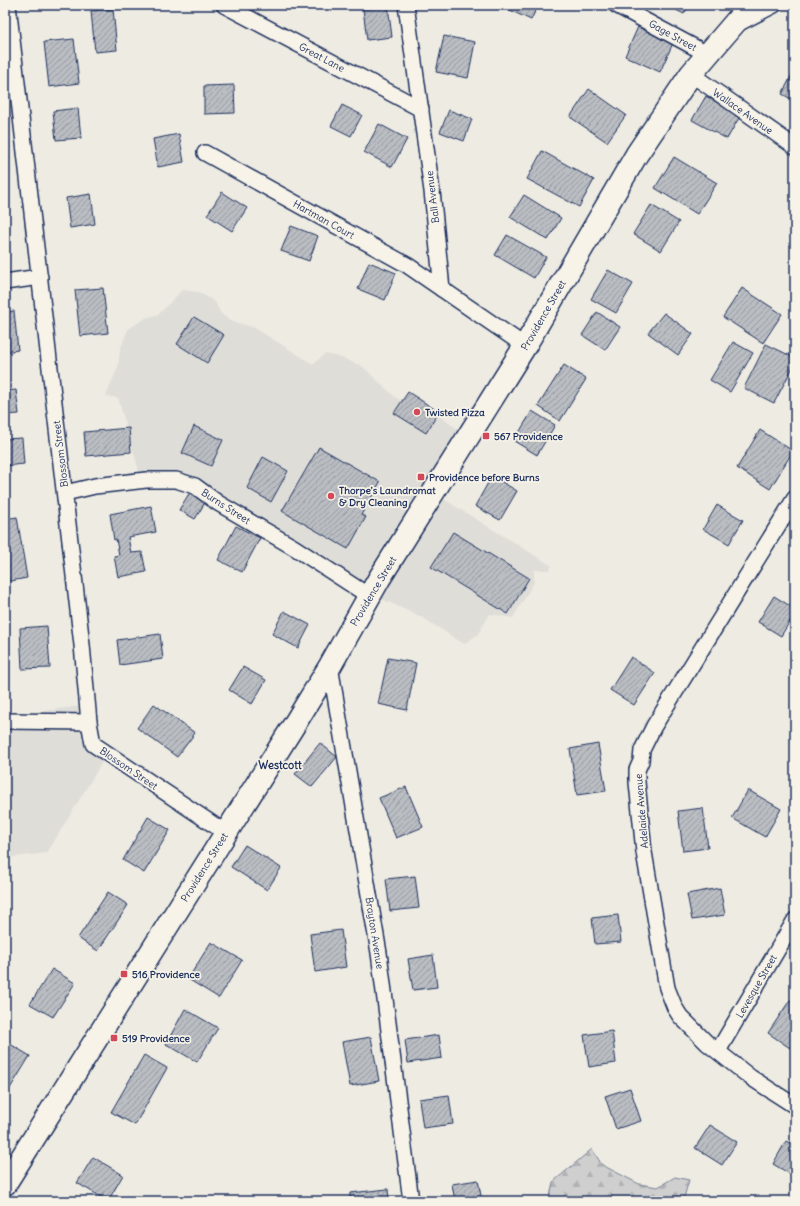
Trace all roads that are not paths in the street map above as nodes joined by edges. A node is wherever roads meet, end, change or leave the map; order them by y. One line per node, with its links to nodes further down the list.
1 (8, 5): 13 (street, Blossom Street)
2 (224, 5): 10 (street, Great Lane)
3 (406, 5): 10 (street, Ball Avenue)
4 (616, 5): 8 (street, Gage Street)
5 (750, 5): 7 (main road, Providence Street)
6 (774, 5): 7 (street)
7 (731, 27): 8 (main road, Providence Street)
8 (709, 55): 9 (main road, Providence Street)
9 (691, 74): 11 (street, Wallace Avenue); 16 (main road, Providence Street)
10 (421, 109): 15 (street, Ball Avenue)
11 (795, 147)
12 (205, 153): 15 (street, Hartman Court)
13 (40, 277): 14 (street); 17 (street, Blossom Street)
14 (5, 282)
15 (442, 289): 16 (street)
16 (525, 346): 19 (main road, Providence Street)
17 (65, 493): 19 (street, Burns Street); 22 (street, Blossom Street)
18 (795, 498): 25 (street, Adelaide Avenue)
19 (370, 596): 20 (main road, Providence Street)
20 (330, 666): 23 (main road, Providence Street); 28 (street, Brayton Avenue)
21 (5, 721): 22 (street)
22 (89, 722): 23 (street, Blossom Street)
23 (226, 833): 27 (main road, Providence Street)
24 (795, 920): 25 (street, Levesque Street)
25 (718, 1051): 26 (street, Adelaide Avenue)
26 (795, 1106)
27 (5, 1184)
28 (411, 1201)

